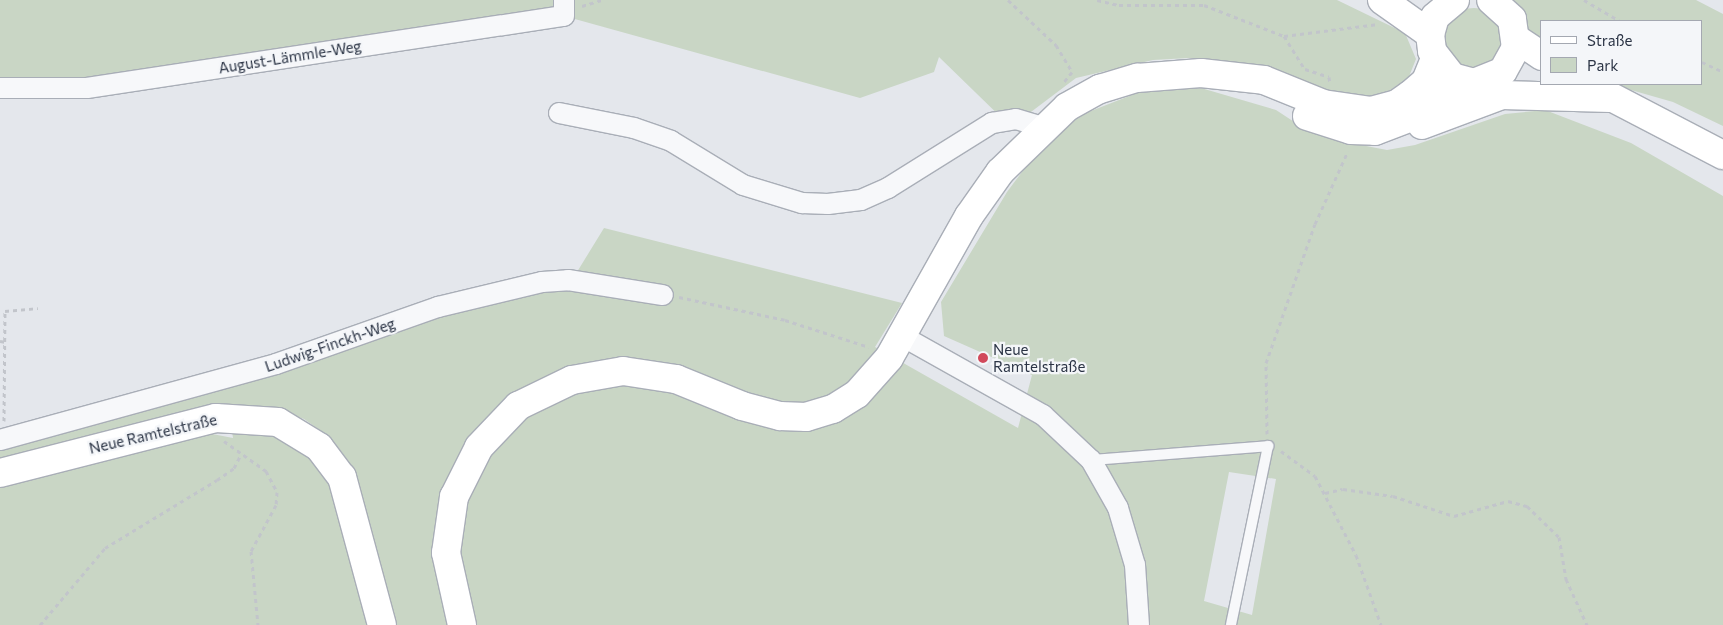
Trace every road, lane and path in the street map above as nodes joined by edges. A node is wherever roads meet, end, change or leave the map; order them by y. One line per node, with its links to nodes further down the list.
1 (564, 0): 23 (street, August-Lämmle-Weg)
2 (1008, 0): 15 (path)
3 (1097, 0): 10 (path)
4 (1418, 0): 7 (main road)
5 (1491, 0): 11 (main road)
6 (1584, 0): 9 (path)
7 (1451, 2): 12 (main road)
8 (1383, 12): 10 (path); 12 (main road)
9 (1618, 20)
10 (1284, 36): 25 (path)
11 (1518, 40): 13 (main road); 16 (main road)
12 (1433, 47): 20 (main road); 25 (main road)
13 (1540, 55)
14 (1703, 62): 17 (path)
15 (1072, 72)
16 (1503, 72): 19 (main road); 20 (main road)
17 (1723, 72)
18 (1215, 74): 25 (main road); 27 (main road); 28 (main road)
19 (1540, 77)
20 (1464, 82): 27 (main road)
21 (1566, 85): 24 (main road)
22 (1589, 85): 24 (main road)
23 (0, 88)
24 (1610, 98): 27 (main road); 30 (main road)
25 (1323, 104)
26 (559, 113): 28 (street)
27 (1398, 125)
28 (1043, 127): 35 (main road)
29 (1352, 142): 38 (path)
30 (1723, 156)
31 (663, 295): 35 (path); 37 (street, Ludwig-Finckh-Weg)
32 (38, 308): 34 (path)
33 (0, 341): 34 (path)
34 (6, 342): 37 (path)
35 (896, 347): 40 (street); 46 (main road)
36 (216, 418): 39 (path); 41 (main road, Neue Ramtelstraße); 45 (main road, Neue Ramtelstraße)
37 (2, 440)
38 (1268, 446): 40 (lane); 42 (path); 48 (lane)
39 (241, 454): 43 (path); 44 (path)
40 (1091, 460): 47 (street)
41 (0, 473)
42 (1325, 493): 49 (path); 50 (path)
43 (40, 625)
44 (258, 625)
45 (382, 625)
46 (462, 625)
47 (1139, 625)
48 (1230, 625)
49 (1381, 625)
50 (1587, 625)

